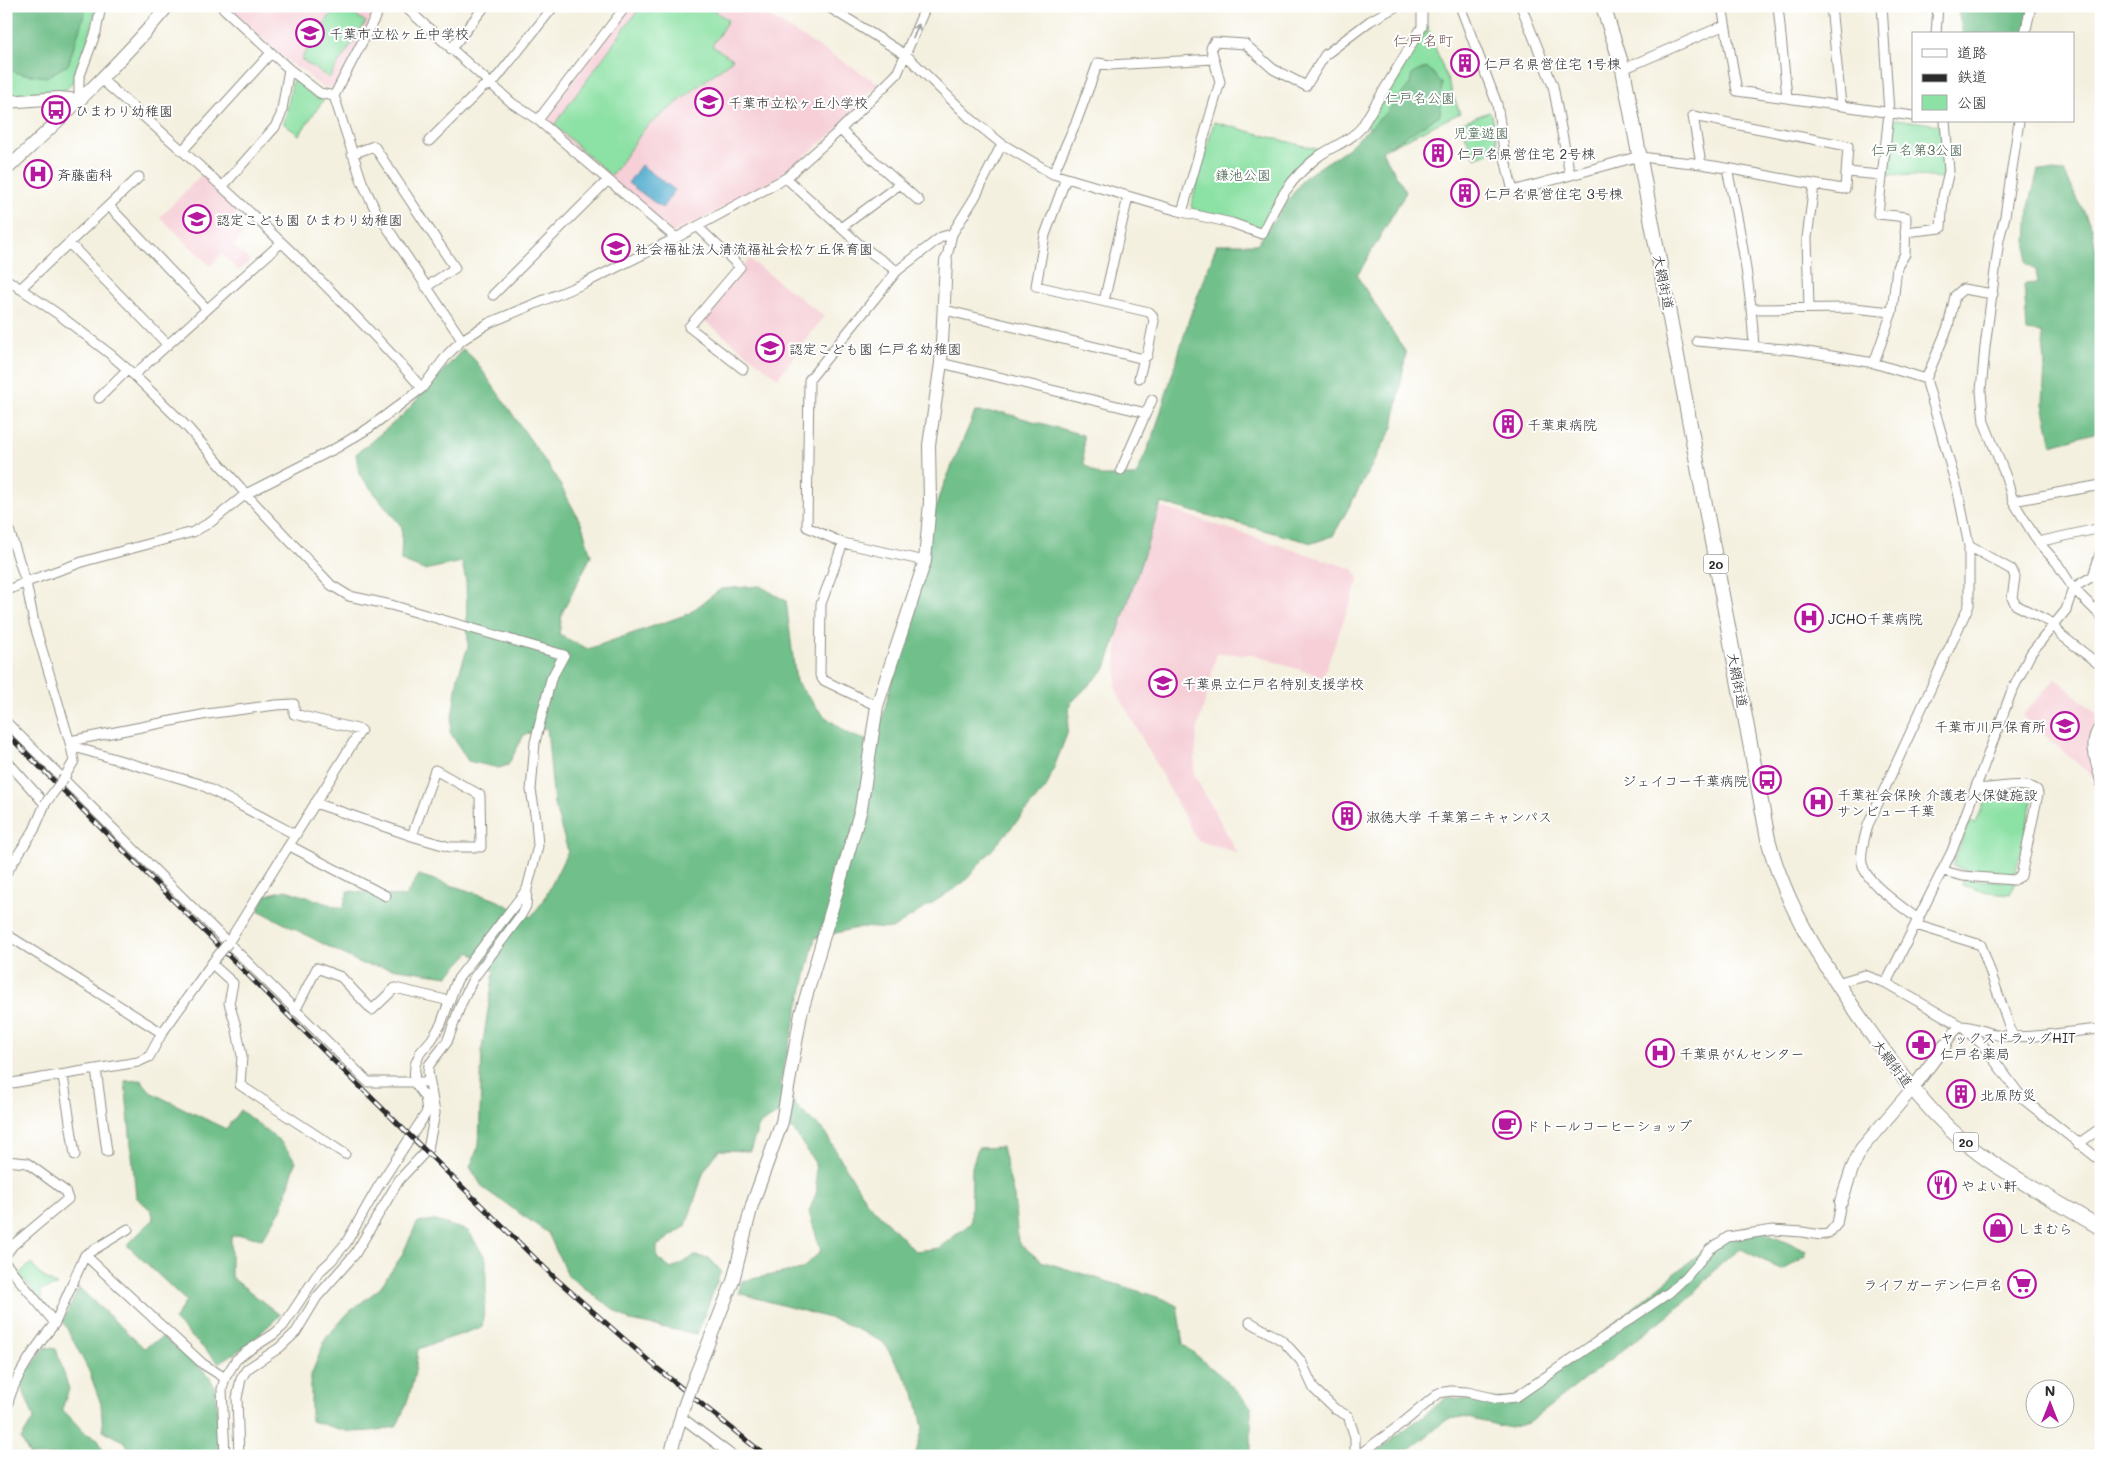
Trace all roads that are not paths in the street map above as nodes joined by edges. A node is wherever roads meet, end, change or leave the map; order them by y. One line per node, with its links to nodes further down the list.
1 (101, 6): 35 (street)
2 (168, 6): 31 (street)
3 (221, 6): 26 (street)
4 (381, 6): 33 (street)
5 (484, 6): 25 (street)
6 (554, 6): 32 (street)
7 (626, 6): 40 (street)
8 (827, 6): 27 (street)
9 (926, 6): 27 (street, one-way to 9)
10 (1397, 6): 28 (street)
11 (1422, 6): 66 (street)
12 (1460, 6): 54 (street)
13 (1521, 6): 54 (street)
14 (1603, 6): 30 (main road, 大網街道 / 20)
15 (1722, 6): 22 (street)
16 (1778, 6): 34 (street)
17 (1831, 6): 37 (street)
18 (1882, 6): 38 (street)
19 (1938, 6): 23 (street)
20 (2031, 6): 24 (street)
21 (407, 7): 25 (street)
22 (1725, 25): 30 (street); 34 (street)
23 (1936, 32)
24 (2025, 32)
25 (451, 49): 32 (street)
26 (271, 53): 29 (street); 46 (street)
27 (906, 55): 43 (street); 45 (street)
28 (1214, 59): 53 (street); 66 (street)
29 (289, 69): 33 (street); 62 (street)
30 (1623, 69): 48 (main road, 大網街道 / 20)
31 (102, 80): 35 (street); 46 (street)
32 (491, 85): 40 (street); 44 (street)
33 (334, 96): 47 (street)
34 (1787, 97): 37 (street)
35 (79, 100): 36 (street); 51 (street)
36 (6, 102)
37 (1841, 105): 38 (street)
38 (1890, 113): 39 (street); 55 (street)
39 (1912, 116)
40 (538, 120): 59 (street)
41 (1945, 122): 69 (street)
42 (2019, 122): 80 (street)
43 (840, 130): 57 (street); 60 (street)
44 (429, 141)
45 (1002, 144): 53 (street); 70 (street)
46 (183, 150): 62 (street)
47 (352, 154): 77 (street); 77 (street)
48 (1640, 156): 49 (street); 54 (street); 143 (main road, 大網街道 / 20)
49 (1701, 164): 50 (street); 52 (street)
50 (1727, 169): 61 (street); 84 (street)
51 (6, 170)
52 (1847, 172): 55 (street); 61 (street)
53 (1053, 174): 58 (street)
54 (1570, 175)
55 (1881, 175): 69 (street)
56 (139, 177): 65 (street)
57 (786, 178): 67 (street); 68 (street)
58 (1066, 178): 63 (street); 81 (street)
59 (607, 181): 71 (street); 79 (street)
60 (900, 184): 64 (street); 68 (street)
61 (1814, 185): 82 (street)
62 (223, 186): 72 (street)
63 (1128, 197): 66 (street); 81 (street)
64 (919, 201)
65 (109, 206): 73 (street); 83 (street)
66 (1182, 212)
67 (698, 227): 71 (street); 94 (street)
68 (842, 227): 75 (street)
69 (1905, 232): 86 (street)
70 (952, 234): 74 (street); 75 (street)
71 (676, 238): 87 (street)
72 (281, 242): 83 (street); 98 (street)
73 (70, 243): 78 (street); 89 (street)
74 (946, 261): 85 (street)
75 (897, 271): 109 (street)
76 (6, 279): 78 (street)
77 (426, 286): 87 (street)
78 (20, 289): 95 (street)
79 (493, 294)
80 (1993, 294): 97 (street); 105 (street)
81 (1104, 301): 91 (street)
82 (1809, 308): 84 (street); 86 (street)
83 (207, 309): 89 (street)
84 (1752, 309): 90 (street)
85 (945, 310): 91 (street); 92 (street)
86 (1892, 312): 93 (street)
87 (462, 340): 98 (street)
88 (1696, 341): 90 (street)
89 (168, 345): 95 (street)
90 (1754, 347): 93 (street)
91 (1144, 358): 96 (street)
92 (940, 363): 101 (street); 112 (street)
93 (1874, 363): 97 (street)
94 (743, 369)
95 (130, 373): 99 (street); 104 (street)
96 (1139, 378)
97 (1926, 379): 110 (street)
98 (422, 388): 104 (street)
99 (99, 398)
100 (1152, 400): 101 (street)
101 (1146, 413): 102 (street)
102 (1122, 470)
103 (2101, 485): 105 (street)
104 (246, 494): 114 (street); 137 (street)
105 (2013, 501): 108 (street)
106 (6, 521): 114 (street)
107 (2101, 528): 108 (street)
108 (2038, 542): 115 (street)
109 (843, 543): 112 (street); 120 (street)
110 (1968, 546): 118 (street); 139 (street)
111 (2101, 551): 113 (street)
112 (925, 561): 120 (street)
113 (2097, 577): 115 (street)
114 (26, 582): 116 (street); 123 (street)
115 (2073, 588): 117 (street); 118 (street)
116 (6, 591)
117 (2101, 616)
118 (2054, 624): 119 (street); 127 (street)
119 (2101, 666)
120 (877, 706): 176 (street, bridge)
121 (6, 722): 125 (street)
122 (2101, 725): 126 (street)
123 (70, 744): 125 (street); 128 (street); 130 (street)
124 (6, 760): 129 (street)
125 (64, 778): 129 (street, bridge); 141 (street)
126 (2101, 784)
127 (1976, 788): 133 (street); 133 (street)
128 (315, 803): 130 (street); 131 (street)
129 (46, 804): 134 (street)
130 (296, 835): 132 (street)
131 (412, 836): 131 (street)
132 (290, 846): 138 (street); 141 (street)
133 (1944, 871): 139 (street)
134 (6, 873)
135 (2101, 873): 136 (street)
136 (2101, 882)
137 (527, 889): 145 (street); 155 (street)
138 (386, 896)
139 (1918, 922): 144 (street); 150 (street)
140 (6, 934): 149 (street)
141 (228, 943): 142 (street, bridge); 146 (street)
142 (213, 961): 149 (street); 161 (street)
143 (1837, 983): 144 (street); 157 (main road, 大網街道 / 20)
144 (1886, 983): 147 (street)
145 (450, 1001): 146 (street); 154 (street)
146 (295, 1011): 154 (street)
147 (1961, 1026): 150 (street); 151 (street); 159 (street)
148 (2101, 1029): 150 (street)
149 (162, 1033): 152 (street)
150 (2013, 1037)
151 (1945, 1045): 157 (street)
152 (96, 1070): 153 (street); 160 (street)
153 (63, 1076): 156 (street); 162 (street)
154 (414, 1082): 155 (street); 175 (street)
155 (429, 1082): 179 (street)
156 (6, 1084)
157 (1913, 1088): 165 (street); 166 (main road, 大網街道 / 20)
158 (2098, 1130): 159 (street)
159 (2078, 1144): 164 (street)
160 (107, 1152)
161 (345, 1154)
162 (75, 1156)
163 (6, 1161): 169 (street)
164 (2101, 1161)
165 (1841, 1202): 182 (street)
166 (2101, 1228)
167 (128, 1229): 171 (street)
168 (6, 1237): 169 (street)
169 (13, 1245): 170 (street)
170 (6, 1254)
171 (86, 1255): 174 (street); 175 (street)
172 (6, 1264): 174 (street)
173 (1250, 1322): 182 (street)
174 (55, 1323): 177 (street)
175 (225, 1378): 178 (street)
176 (682, 1413): 180 (street); 181 (street)
177 (6, 1414)
178 (225, 1456)
179 (239, 1456)
180 (670, 1456)
181 (733, 1456)
182 (1356, 1456)

